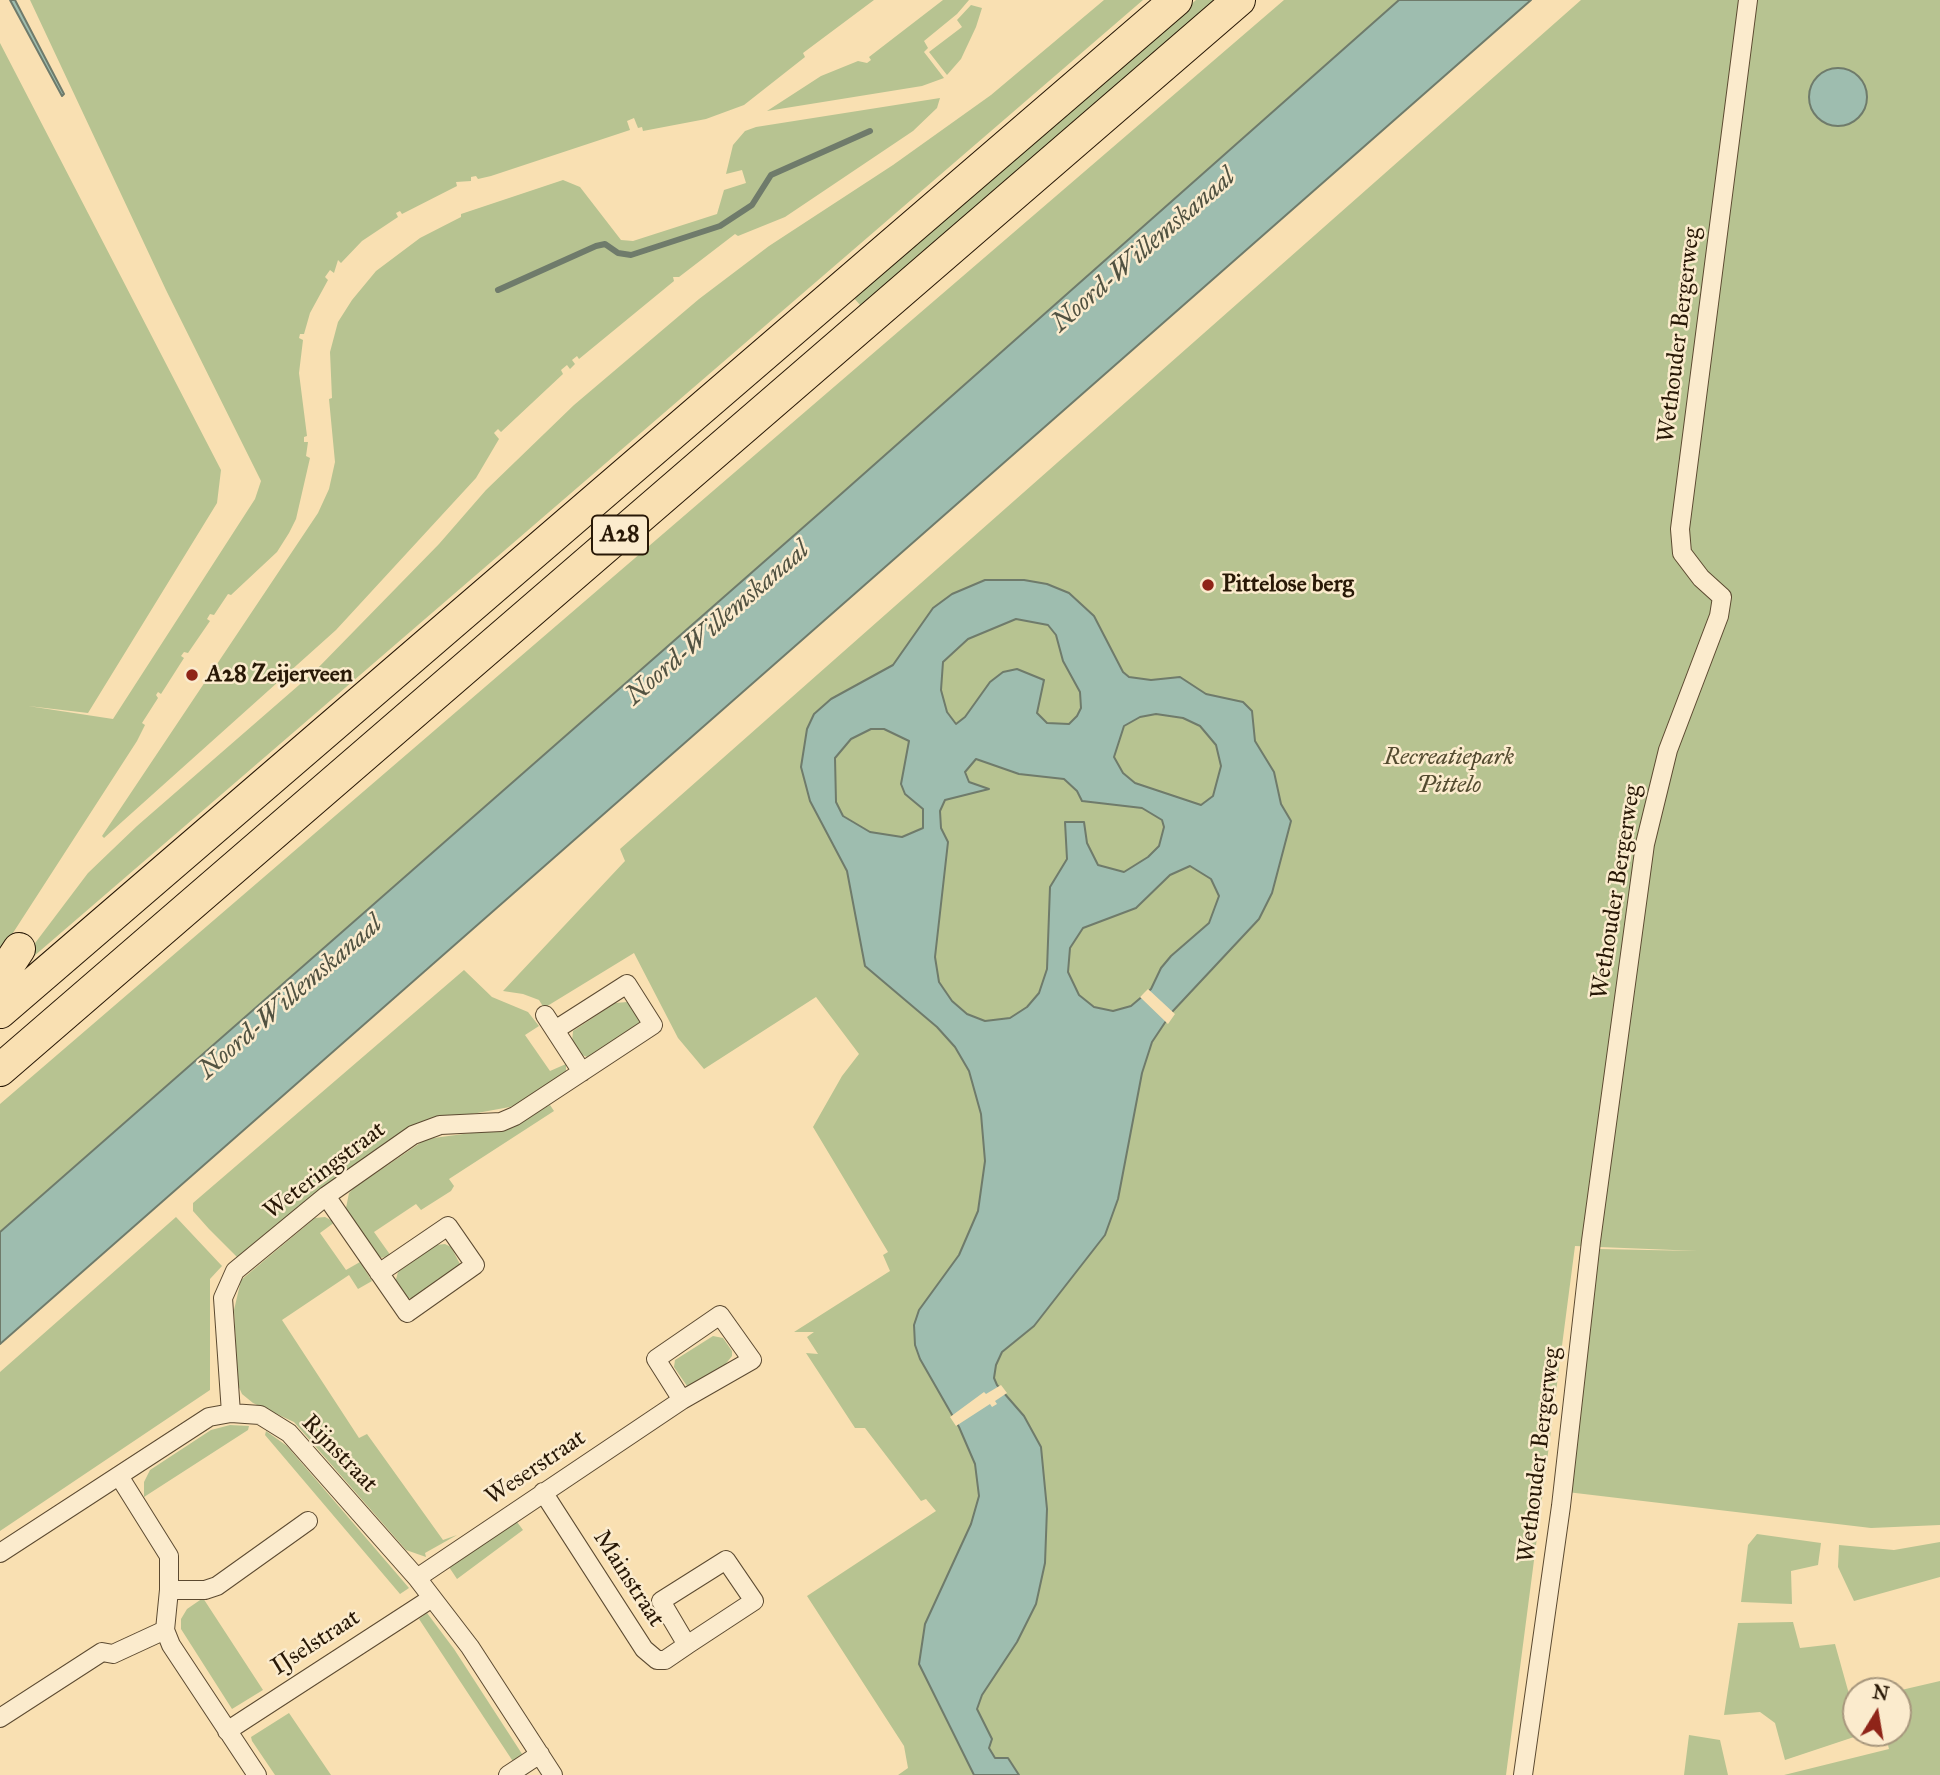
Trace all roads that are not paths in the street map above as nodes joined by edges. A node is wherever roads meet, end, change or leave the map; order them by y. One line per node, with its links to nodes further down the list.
1 (1176, 0): 6 (highway, A28)
2 (1239, 0): 9 (highway, A28)
3 (1748, 0): 30 (street, Wethouder Bergerweg)
4 (19, 949): 5 (highway)
5 (0, 978)
6 (0, 1012)
7 (545, 1015): 8 (street)
8 (555, 1030): 10 (street); 10 (street, Weteringstraat)
9 (0, 1070)
10 (582, 1072): 11 (street, Weteringstraat)
11 (326, 1196): 12 (street); 14 (street, Weteringstraat)
12 (379, 1273): 12 (street)
13 (682, 1400): 13 (street, Weserstraat); 16 (street, Weserstraat)
14 (231, 1413): 15 (street, Rijnstraat); 19 (street, Rijnstraat)
15 (119, 1476): 18 (street, Rijnstraat); 20 (street)
16 (543, 1492): 19 (street, Weserstraat); 23 (street, Mainstraat)
17 (308, 1521): 20 (street)
18 (0, 1553)
19 (417, 1578): 21 (street, Rijnstraat)
20 (169, 1590): 22 (street)
21 (432, 1598): 25 (street, IJselstraat); 26 (street, Rijnstraat)
22 (165, 1630): 24 (street); 25 (street)
23 (687, 1645): 23 (street, Mainstraat)
24 (0, 1718)
25 (227, 1731): 27 (street)
26 (540, 1754): 28 (street); 29 (street, Rijnstraat)
27 (257, 1775)
28 (508, 1775)
29 (553, 1775)
30 (1523, 1775)

